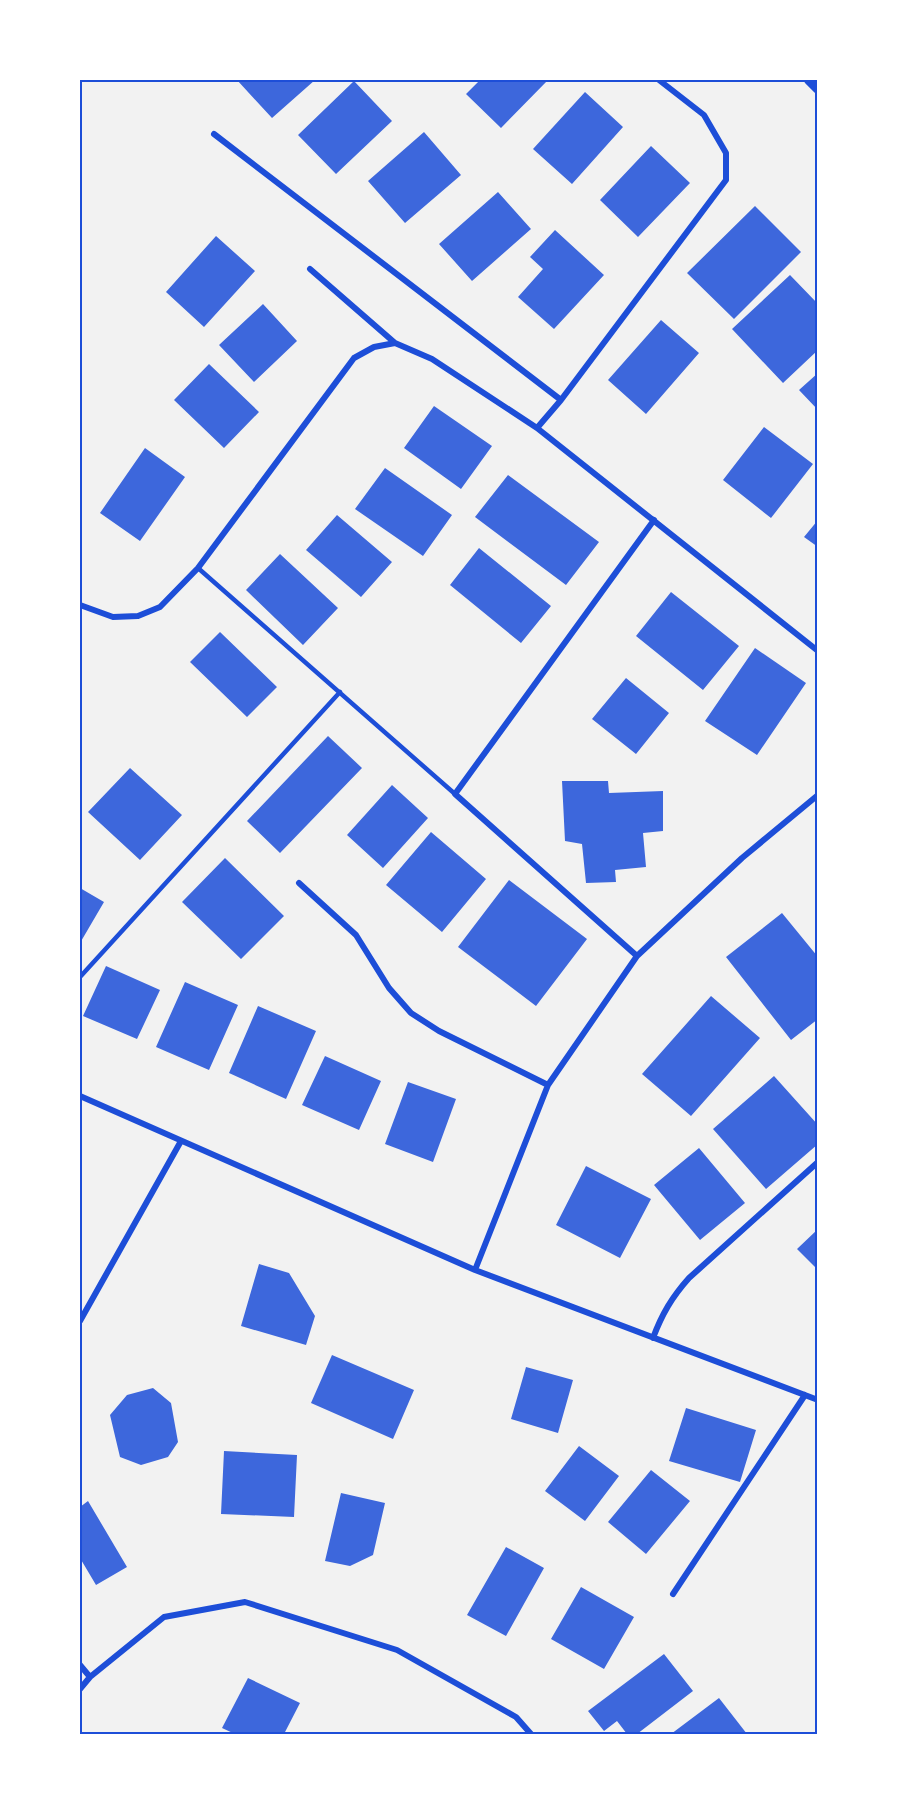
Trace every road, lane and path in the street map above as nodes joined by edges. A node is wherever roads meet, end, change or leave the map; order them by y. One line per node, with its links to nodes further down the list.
1 (659, 80): 7 (street)
2 (809, 80): 3 (street)
3 (818, 89)
4 (214, 134): 7 (street)
5 (310, 269): 6 (street)
6 (395, 343): 8 (street); 10 (street)
7 (561, 400): 8 (street)
8 (537, 428): 9 (street)
9 (654, 520): 12 (street); 14 (street)
10 (198, 568): 11 (street); 13 (lane)
11 (80, 605)
12 (818, 651)
13 (340, 693): 14 (lane); 18 (lane)
14 (455, 794): 17 (street)
15 (818, 795): 17 (street)
16 (299, 883): 19 (street)
17 (637, 956): 19 (street)
18 (80, 977)
19 (548, 1085): 23 (street)
20 (80, 1096): 21 (street)
21 (181, 1141): 23 (street); 24 (street)
22 (818, 1162): 25 (street)
23 (476, 1270): 25 (street)
24 (80, 1321)
25 (653, 1338): 26 (street)
26 (805, 1395): 27 (street); 28 (street)
27 (818, 1400)
28 (673, 1593)
29 (80, 1665): 30 (street)
30 (90, 1677): 31 (street); 32 (street)
31 (80, 1689)
32 (531, 1734)

